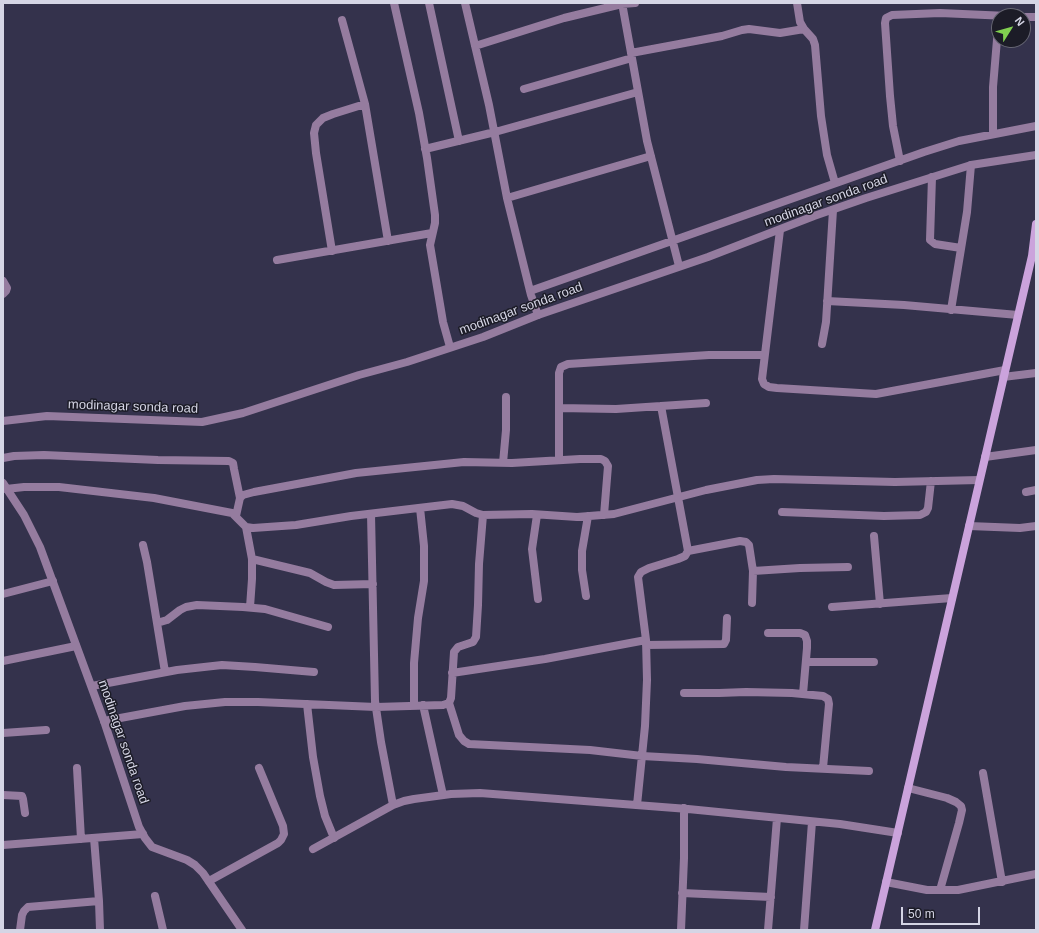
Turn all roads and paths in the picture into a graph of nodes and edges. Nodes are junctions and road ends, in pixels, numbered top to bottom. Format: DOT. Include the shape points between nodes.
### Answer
graph roads {
  1 [pos="394,3"];
  2 [pos="429,3"];
  3 [pos="465,3"];
  4 [pos="635,3"];
  5 [pos="797,3"];
  6 [pos="622,4"];
  7 [pos="991,16"];
  8 [pos="342,20"];
  9 [pos="804,29"];
  10 [pos="475,46"];
  11 [pos="996,48"];
  12 [pos="631,56"];
  13 [pos="524,89"];
  14 [pos="638,92"];
  15 [pos="365,104"];
  16 [pos="1036,126"];
  17 [pos="494,132"];
  18 [pos="993,134"];
  19 [pos="459,141"];
  20 [pos="425,149"];
  21 [pos="1036,155"];
  22 [pos="651,156"];
  23 [pos="900,161"];
  24 [pos="971,165"];
  25 [pos="932,177"];
  26 [pos="835,183"];
  27 [pos="508,198"];
  28 [pos="833,210"];
  29 [pos="1036,224"];
  30 [pos="780,230"];
  31 [pos="432,233"];
  32 [pos="388,241"];
  33 [pos="672,245"];
  34 [pos="961,248"];
  35 [pos="1034,248"];
  36 [pos="332,251"];
  37 [pos="277,260"];
  38 [pos="677,263"];
  39 [pos="3,281"];
  40 [pos="530,293"];
  41 [pos="3,294"];
  42 [pos="827,301"];
  43 [pos="950,310"];
  44 [pos="537,313"];
  45 [pos="1018,314"];
  46 [pos="448,343"];
  47 [pos="822,344"];
  48 [pos="764,355"];
  49 [pos="1036,373"];
  50 [pos="1004,374"];
  51 [pos="506,397"];
  52 [pos="706,402"];
  53 [pos="661,406"];
  54 [pos="559,408"];
  55 [pos="3,421"];
  56 [pos="1036,450"];
  57 [pos="985,457"];
  58 [pos="3,458"];
  59 [pos="559,460"];
  60 [pos="503,463"];
  61 [pos="979,480"];
  62 [pos="931,481"];
  63 [pos="5,486"];
  64 [pos="1036,490"];
  65 [pos="1026,492"];
  66 [pos="240,498"];
  67 [pos="678,498"];
  68 [pos="420,508"];
  69 [pos="782,512"];
  70 [pos="371,514"];
  71 [pos="537,514"];
  72 [pos="483,515"];
  73 [pos="604,515"];
  74 [pos="236,516"];
  75 [pos="588,516"];
  76 [pos="969,526"];
  77 [pos="1036,526"];
  78 [pos="246,527"];
  79 [pos="874,536"];
  80 [pos="143,545"];
  81 [pos="688,551"];
  82 [pos="252,558"];
  83 [pos="848,567"];
  84 [pos="753,571"];
  85 [pos="53,581"];
  86 [pos="373,584"];
  87 [pos="3,594"];
  88 [pos="586,596"];
  89 [pos="538,598"];
  90 [pos="952,598"];
  91 [pos="752,602"];
  92 [pos="880,604"];
  93 [pos="250,607"];
  94 [pos="832,607"];
  95 [pos="727,618"];
  96 [pos="157,623"];
  97 [pos="328,627"];
  98 [pos="768,633"];
  99 [pos="646,642"];
  100 [pos="76,646"];
  101 [pos="3,661"];
  102 [pos="806,662"];
  103 [pos="874,662"];
  104 [pos="165,672"];
  105 [pos="314,672"];
  106 [pos="452,673"];
  107 [pos="92,686"];
  108 [pos="684,693"];
  109 [pos="803,694"];
  110 [pos="449,703"];
  111 [pos="307,704"];
  112 [pos="376,706"];
  113 [pos="418,706"];
  114 [pos="104,721"];
  115 [pos="46,730"];
  116 [pos="3,733"];
  117 [pos="642,756"];
  118 [pos="76,768"];
  119 [pos="259,768"];
  120 [pos="823,768"];
  121 [pos="869,771"];
  122 [pos="983,773"];
  123 [pos="908,788"];
  124 [pos="3,795"];
  125 [pos="443,795"];
  126 [pos="393,805"];
  127 [pos="637,805"];
  128 [pos="684,808"];
  129 [pos="25,813"];
  130 [pos="777,818"];
  131 [pos="812,822"];
  132 [pos="898,833"];
  133 [pos="143,834"];
  134 [pos="94,838"];
  135 [pos="334,838"];
  136 [pos="82,839"];
  137 [pos="3,845"];
  138 [pos="313,849"];
  139 [pos="1036,874"];
  140 [pos="209,881"];
  141 [pos="886,882"];
  142 [pos="1002,882"];
  143 [pos="940,890"];
  144 [pos="682,893"];
  145 [pos="155,896"];
  146 [pos="771,897"];
  147 [pos="100,901"];
  148 [pos="20,930"];
  149 [pos="100,930"];
  150 [pos="163,930"];
  151 [pos="242,930"];
  152 [pos="681,930"];
  153 [pos="768,930"];
  154 [pos="804,930"];
  155 [pos="875,930"];
  1 -- 20 [label="street"];
  2 -- 19 [label="street"];
  3 -- 10 [label="street"];
  4 -- 6 [label="street"];
  5 -- 9 [label="street" via="800,22"];
  6 -- 10 [label="street" via="564,18"];
  6 -- 12 [label="street"];
  7 -- 23 [label="street" via="940,12 892,15 886,18 891,111"];
  8 -- 15 [label="street"];
  9 -- 12 [label="street" via="780,33 742,30"];
  9 -- 26 [label="street" via="815,45 821,116 827,155"];
  10 -- 17 [label="street"];
  11 -- 18 [label="street"];
  12 -- 13 [label="street"];
  12 -- 14 [label="street"];
  14 -- 17 [label="street"];
  14 -- 22 [label="street"];
  15 -- 32 [label="street"];
  15 -- 36 [label="street" via="323,118 316,125 314,133"];
  16 -- 18 [label="street"];
  17 -- 19 [label="street"];
  17 -- 27 [label="street"];
  18 -- 23 [label="street" via="959,141"];
  19 -- 20 [label="street"];
  20 -- 31 [label="street" via="435,215"];
  21 -- 24 [label="street, modinagar sonda road"];
  22 -- 27 [label="street"];
  22 -- 33 [label="street"];
  23 -- 26 [label="street"];
  24 -- 25 [label="street, modinagar sonda road"];
  24 -- 34 [label="street"];
  25 -- 28 [label="street, modinagar sonda road"];
  25 -- 34 [label="street" via="930,240 935,244"];
  26 -- 33 [label="street"];
  27 -- 40 [label="street"];
  28 -- 30 [label="street, modinagar sonda road"];
  28 -- 42 [label="street"];
  29 -- 35 [label="main road"];
  30 -- 38 [label="street, modinagar sonda road"];
  30 -- 48 [label="street"];
  31 -- 32 [label="street"];
  31 -- 46 [label="street" via="430,245"];
  32 -- 36 [label="street"];
  33 -- 38 [label="street"];
  33 -- 40 [label="street"];
  34 -- 43 [label="street"];
  35 -- 45 [label="main road"];
  36 -- 37 [label="street"];
  38 -- 44 [label="street, modinagar sonda road"];
  39 -- 41 [label="street" via="7,288"];
  40 -- 44 [label="street"];
  42 -- 43 [label="street"];
  42 -- 47 [label="street"];
  43 -- 45 [label="street"];
  44 -- 46 [label="street, modinagar sonda road" via="484,337"];
  45 -- 50 [label="main road"];
  46 -- 55 [label="street, modinagar sonda road" via="407,362 243,413 202,422 47,416"];
  48 -- 50 [label="street" via="764,384 778,388 876,394"];
  48 -- 54 [label="street" via="709,355 568,364 561,367 559,373"];
  49 -- 50 [label="street"];
  50 -- 57 [label="main road"];
  51 -- 60 [label="street"];
  52 -- 53 [label="street"];
  53 -- 54 [label="street"];
  53 -- 67 [label="street"];
  54 -- 59 [label="street"];
  56 -- 57 [label="street"];
  57 -- 61 [label="main road"];
  58 -- 66 [label="street" via="44,455 229,461 233,463"];
  59 -- 60 [label="street"];
  59 -- 73 [label="street" via="605,461 608,473"];
  60 -- 66 [label="street" via="451,463 356,473 254,492"];
  61 -- 62 [label="street"];
  61 -- 76 [label="main road"];
  62 -- 67 [label="street" via="757,480"];
  62 -- 69 [label="street" via="928,508 920,515"];
  63 -- 74 [label="street" via="59,487 154,498 225,511"];
  63 -- 85 [label="street, modinagar sonda road" via="32,531"];
  64 -- 65 [label="street"];
  66 -- 74 [label="street"];
  67 -- 73 [label="street"];
  67 -- 81 [label="street"];
  68 -- 70 [label="street"];
  68 -- 72 [label="street" via="452,504"];
  68 -- 113 [label="street" via="424,581 414,663"];
  70 -- 78 [label="street" via="296,525"];
  70 -- 86 [label="street"];
  71 -- 72 [label="street"];
  71 -- 75 [label="street"];
  71 -- 89 [label="street" via="532,550"];
  72 -- 106 [label="street" via="476,637 473,642 458,647 454,652"];
  73 -- 75 [label="street"];
  74 -- 78 [label="street"];
  75 -- 88 [label="street" via="582,551"];
  76 -- 77 [label="street"];
  76 -- 90 [label="main road"];
  78 -- 82 [label="street"];
  79 -- 92 [label="street"];
  80 -- 96 [label="street"];
  81 -- 84 [label="street" via="746,542"];
  81 -- 99 [label="street" via="678,559 648,568 638,577"];
  82 -- 86 [label="street" via="310,573 334,585"];
  82 -- 93 [label="street"];
  83 -- 84 [label="street"];
  84 -- 91 [label="street"];
  85 -- 87 [label="street"];
  85 -- 100 [label="street, modinagar sonda road"];
  86 -- 112 [label="street"];
  90 -- 92 [label="street"];
  90 -- 123 [label="main road"];
  92 -- 94 [label="street"];
  93 -- 96 [label="street" via="197,605 186,607 167,620"];
  93 -- 97 [label="street"];
  95 -- 99 [label="street" via="724,644"];
  96 -- 104 [label="street"];
  98 -- 102 [label="street" via="800,632 805,635"];
  99 -- 106 [label="street"];
  99 -- 117 [label="street" via="647,688"];
  100 -- 101 [label="street"];
  100 -- 107 [label="street, modinagar sonda road"];
  102 -- 103 [label="street"];
  102 -- 109 [label="street"];
  104 -- 105 [label="street" via="222,665"];
  104 -- 107 [label="street"];
  106 -- 110 [label="street"];
  107 -- 114 [label="street, modinagar sonda road"];
  108 -- 109 [label="street"];
  109 -- 120 [label="street" via="828,699"];
  110 -- 113 [label="street"];
  110 -- 117 [label="street" via="459,735 469,744 590,750"];
  111 -- 112 [label="street"];
  111 -- 114 [label="street" via="225,702 185,706"];
  111 -- 135 [label="street" via="320,796"];
  112 -- 113 [label="street"];
  112 -- 126 [label="street"];
  113 -- 125 [label="street"];
  114 -- 133 [label="street, modinagar sonda road"];
  115 -- 116 [label="street"];
  117 -- 120 [label="street"];
  117 -- 127 [label="street"];
  118 -- 136 [label="street"];
  119 -- 140 [label="street" via="284,834 278,843"];
  120 -- 121 [label="street"];
  122 -- 142 [label="street"];
  123 -- 132 [label="main road"];
  123 -- 143 [label="street" via="947,798 961,806 959,823"];
  124 -- 129 [label="street" via="22,796"];
  125 -- 126 [label="street"];
  125 -- 127 [label="street" via="480,793"];
  126 -- 135 [label="street"];
  127 -- 128 [label="street"];
  128 -- 130 [label="street"];
  128 -- 144 [label="street"];
  130 -- 131 [label="street"];
  130 -- 146 [label="street"];
  131 -- 132 [label="street"];
  131 -- 154 [label="street"];
  132 -- 141 [label="main road"];
  133 -- 134 [label="street"];
  133 -- 140 [label="street, modinagar sonda road" via="152,847 187,860"];
  134 -- 136 [label="street"];
  134 -- 147 [label="street"];
  135 -- 138 [label="street"];
  136 -- 137 [label="street"];
  139 -- 142 [label="street"];
  140 -- 151 [label="street, modinagar sonda road"];
  141 -- 143 [label="street"];
  141 -- 155 [label="main road"];
  142 -- 143 [label="street" via="958,890"];
  144 -- 146 [label="street"];
  144 -- 152 [label="street"];
  145 -- 150 [label="street"];
  146 -- 153 [label="street"];
  147 -- 148 [label="street" via="28,907 22,915"];
  147 -- 149 [label="street"];
}
